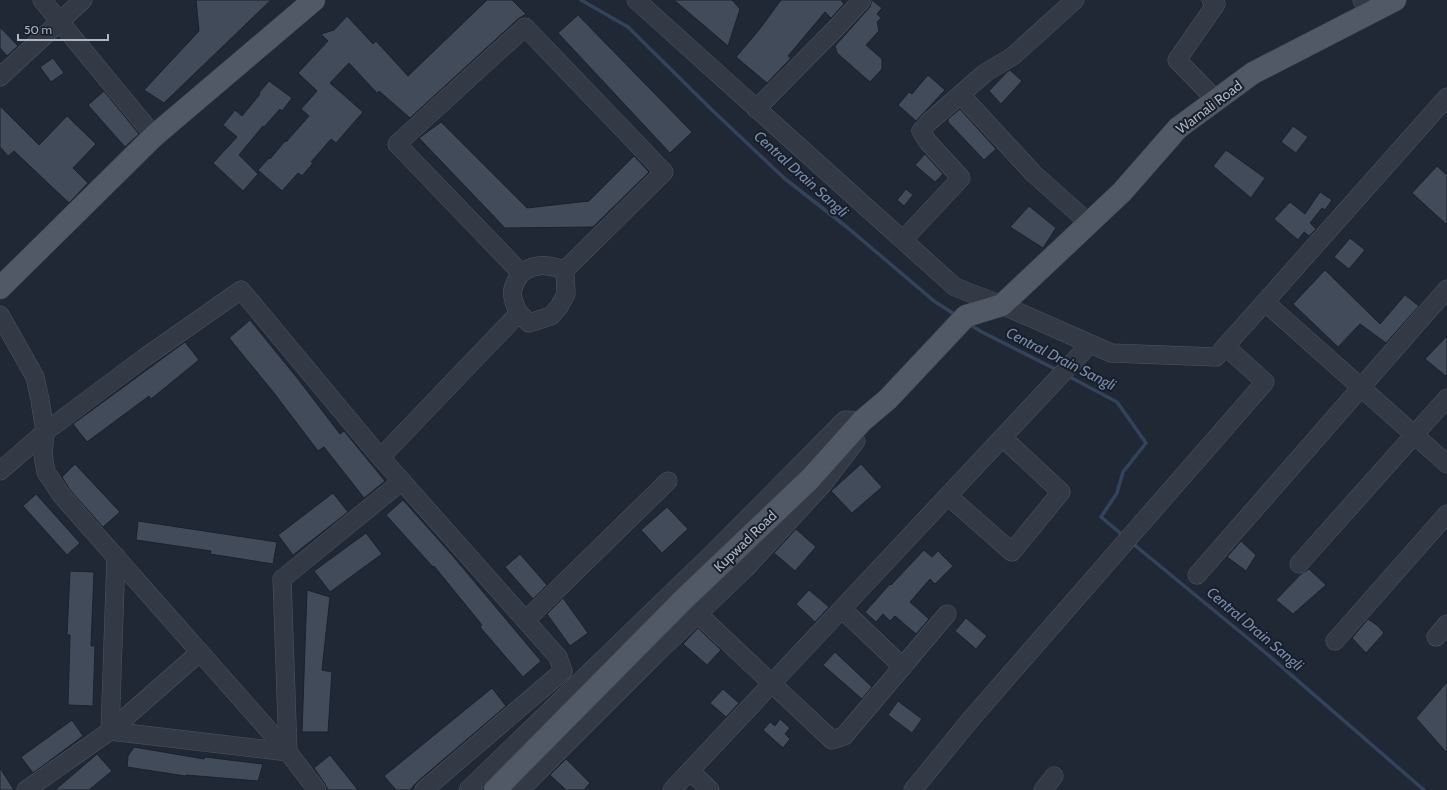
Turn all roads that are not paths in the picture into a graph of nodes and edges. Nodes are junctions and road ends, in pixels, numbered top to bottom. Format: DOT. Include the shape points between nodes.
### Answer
graph roads {
  1 [pos="42,0"];
  2 [pos="83,0"];
  3 [pos="314,0"];
  4 [pos="636,0"];
  5 [pos="862,0"];
  6 [pos="1075,0"];
  7 [pos="1395,0"];
  8 [pos="1216,1"];
  9 [pos="1366,6"];
  10 [pos="60,21"];
  11 [pos="0,77"];
  12 [pos="961,95"];
  13 [pos="1447,97"];
  14 [pos="1216,100"];
  15 [pos="756,109"];
  16 [pos="154,136"];
  17 [pos="1089,223"];
  18 [pos="903,240"];
  19 [pos="565,270"];
  20 [pos="521,273"];
  21 [pos="0,288"];
  22 [pos="1447,289"];
  23 [pos="1265,302"];
  24 [pos="1002,305"];
  25 [pos="519,313"];
  26 [pos="0,315"];
  27 [pos="1090,344"];
  28 [pos="1226,346"];
  29 [pos="1361,387"];
  30 [pos="1447,398"];
  31 [pos="888,399"];
  32 [pos="862,421"];
  33 [pos="44,432"];
  34 [pos="1414,434"];
  35 [pos="1003,438"];
  36 [pos="381,457"];
  37 [pos="1447,464"];
  38 [pos="0,471"];
  39 [pos="402,481"];
  40 [pos="668,481"];
  41 [pos="948,496"];
  42 [pos="1447,514"];
  43 [pos="116,556"];
  44 [pos="1299,564"];
  45 [pos="1197,575"];
  46 [pos="842,609"];
  47 [pos="698,614"];
  48 [pos="947,614"];
  49 [pos="526,620"];
  50 [pos="1334,641"];
  51 [pos="200,652"];
  52 [pos="903,667"];
  53 [pos="563,671"];
  54 [pos="581,682"];
  55 [pos="772,683"];
  56 [pos="110,731"];
  57 [pos="478,744"];
  58 [pos="288,752"];
  59 [pos="496,762"];
  60 [pos="690,771"];
  61 [pos="26,790"];
  62 [pos="317,790"];
  63 [pos="424,790"];
  64 [pos="468,790"];
  65 [pos="496,790"];
  66 [pos="516,790"];
  67 [pos="520,790"];
  68 [pos="672,790"];
  69 [pos="710,790"];
  70 [pos="913,790"];
  1 -- 10 [label="street"];
  2 -- 10 [label="street"];
  3 -- 16 [label="main road"];
  4 -- 15 [label="street"];
  5 -- 15 [label="street"];
  6 -- 12 [label="street" via="1013,56 985,74"];
  7 -- 9 [label="main road, Warnali Road"];
  8 -- 14 [label="street" via="1177,60"];
  9 -- 14 [label="main road, Warnali Road" via="1253,73"];
  10 -- 11 [label="street"];
  10 -- 16 [label="street"];
  12 -- 17 [label="street" via="1034,174"];
  12 -- 18 [label="street" via="921,131 961,178"];
  13 -- 23 [label="street"];
  14 -- 17 [label="main road, Warnali Road" via="1178,128 1122,192"];
  15 -- 18 [label="street"];
  16 -- 21 [label="main road"];
  17 -- 24 [label="main road, Warnali Road"];
  18 -- 24 [label="street" via="955,287"];
  19 -- 20 [label="street" via="545,264 530,267"];
  19 -- 20 [label="street" via="664,172 525,27 397,144"];
  19 -- 25 [label="street" via="566,294 550,316 529,323"];
  20 -- 25 [label="street" via="513,285 513,302"];
  22 -- 29 [label="street"];
  23 -- 28 [label="street"];
  23 -- 29 [label="street"];
  24 -- 27 [label="street"];
  24 -- 31 [label="main road, Kupwad Road" via="966,316"];
  25 -- 36 [label="street"];
  26 -- 33 [label="street" via="35,377"];
  27 -- 28 [label="street" via="1111,353 1216,357"];
  27 -- 35 [label="street"];
  28 -- 70 [label="street" via="1264,382 971,719"];
  29 -- 34 [label="street"];
  29 -- 45 [label="street"];
  30 -- 34 [label="street"];
  31 -- 32 [label="main road, Kupwad Road"];
  31 -- 47 [label="street" via="823,484 745,569"];
  32 -- 54 [label="street" via="845,420"];
  32 -- 65 [label="main road, Kupwad Road, bridge" via="810,479 684,599"];
  33 -- 36 [label="street" via="241,290"];
  33 -- 38 [label="street"];
  33 -- 43 [label="street" via="43,455 46,472 62,496"];
  34 -- 37 [label="street"];
  34 -- 44 [label="street"];
  35 -- 41 [label="street"];
  35 -- 41 [label="street" via="1061,492 1012,552"];
  36 -- 39 [label="street"];
  39 -- 49 [label="street"];
  39 -- 58 [label="street" via="282,579"];
  40 -- 49 [label="street"];
  41 -- 46 [label="street"];
  42 -- 50 [label="street"];
  43 -- 51 [label="street"];
  43 -- 56 [label="street"];
  46 -- 52 [label="street"];
  46 -- 55 [label="street"];
  47 -- 55 [label="street"];
  47 -- 67 [label="street"];
  48 -- 52 [label="street"];
  49 -- 53 [label="street" via="558,657"];
  51 -- 56 [label="street"];
  51 -- 58 [label="street"];
  52 -- 55 [label="street" via="844,736 832,740"];
  53 -- 54 [label="street"];
  53 -- 57 [label="street"];
  54 -- 59 [label="street"];
  55 -- 60 [label="street"];
  56 -- 58 [label="street"];
  56 -- 61 [label="street"];
  57 -- 59 [label="street"];
  57 -- 63 [label="street"];
  58 -- 62 [label="street"];
  59 -- 64 [label="street"];
  59 -- 66 [label="street"];
  60 -- 68 [label="street"];
  60 -- 69 [label="street"];
}
